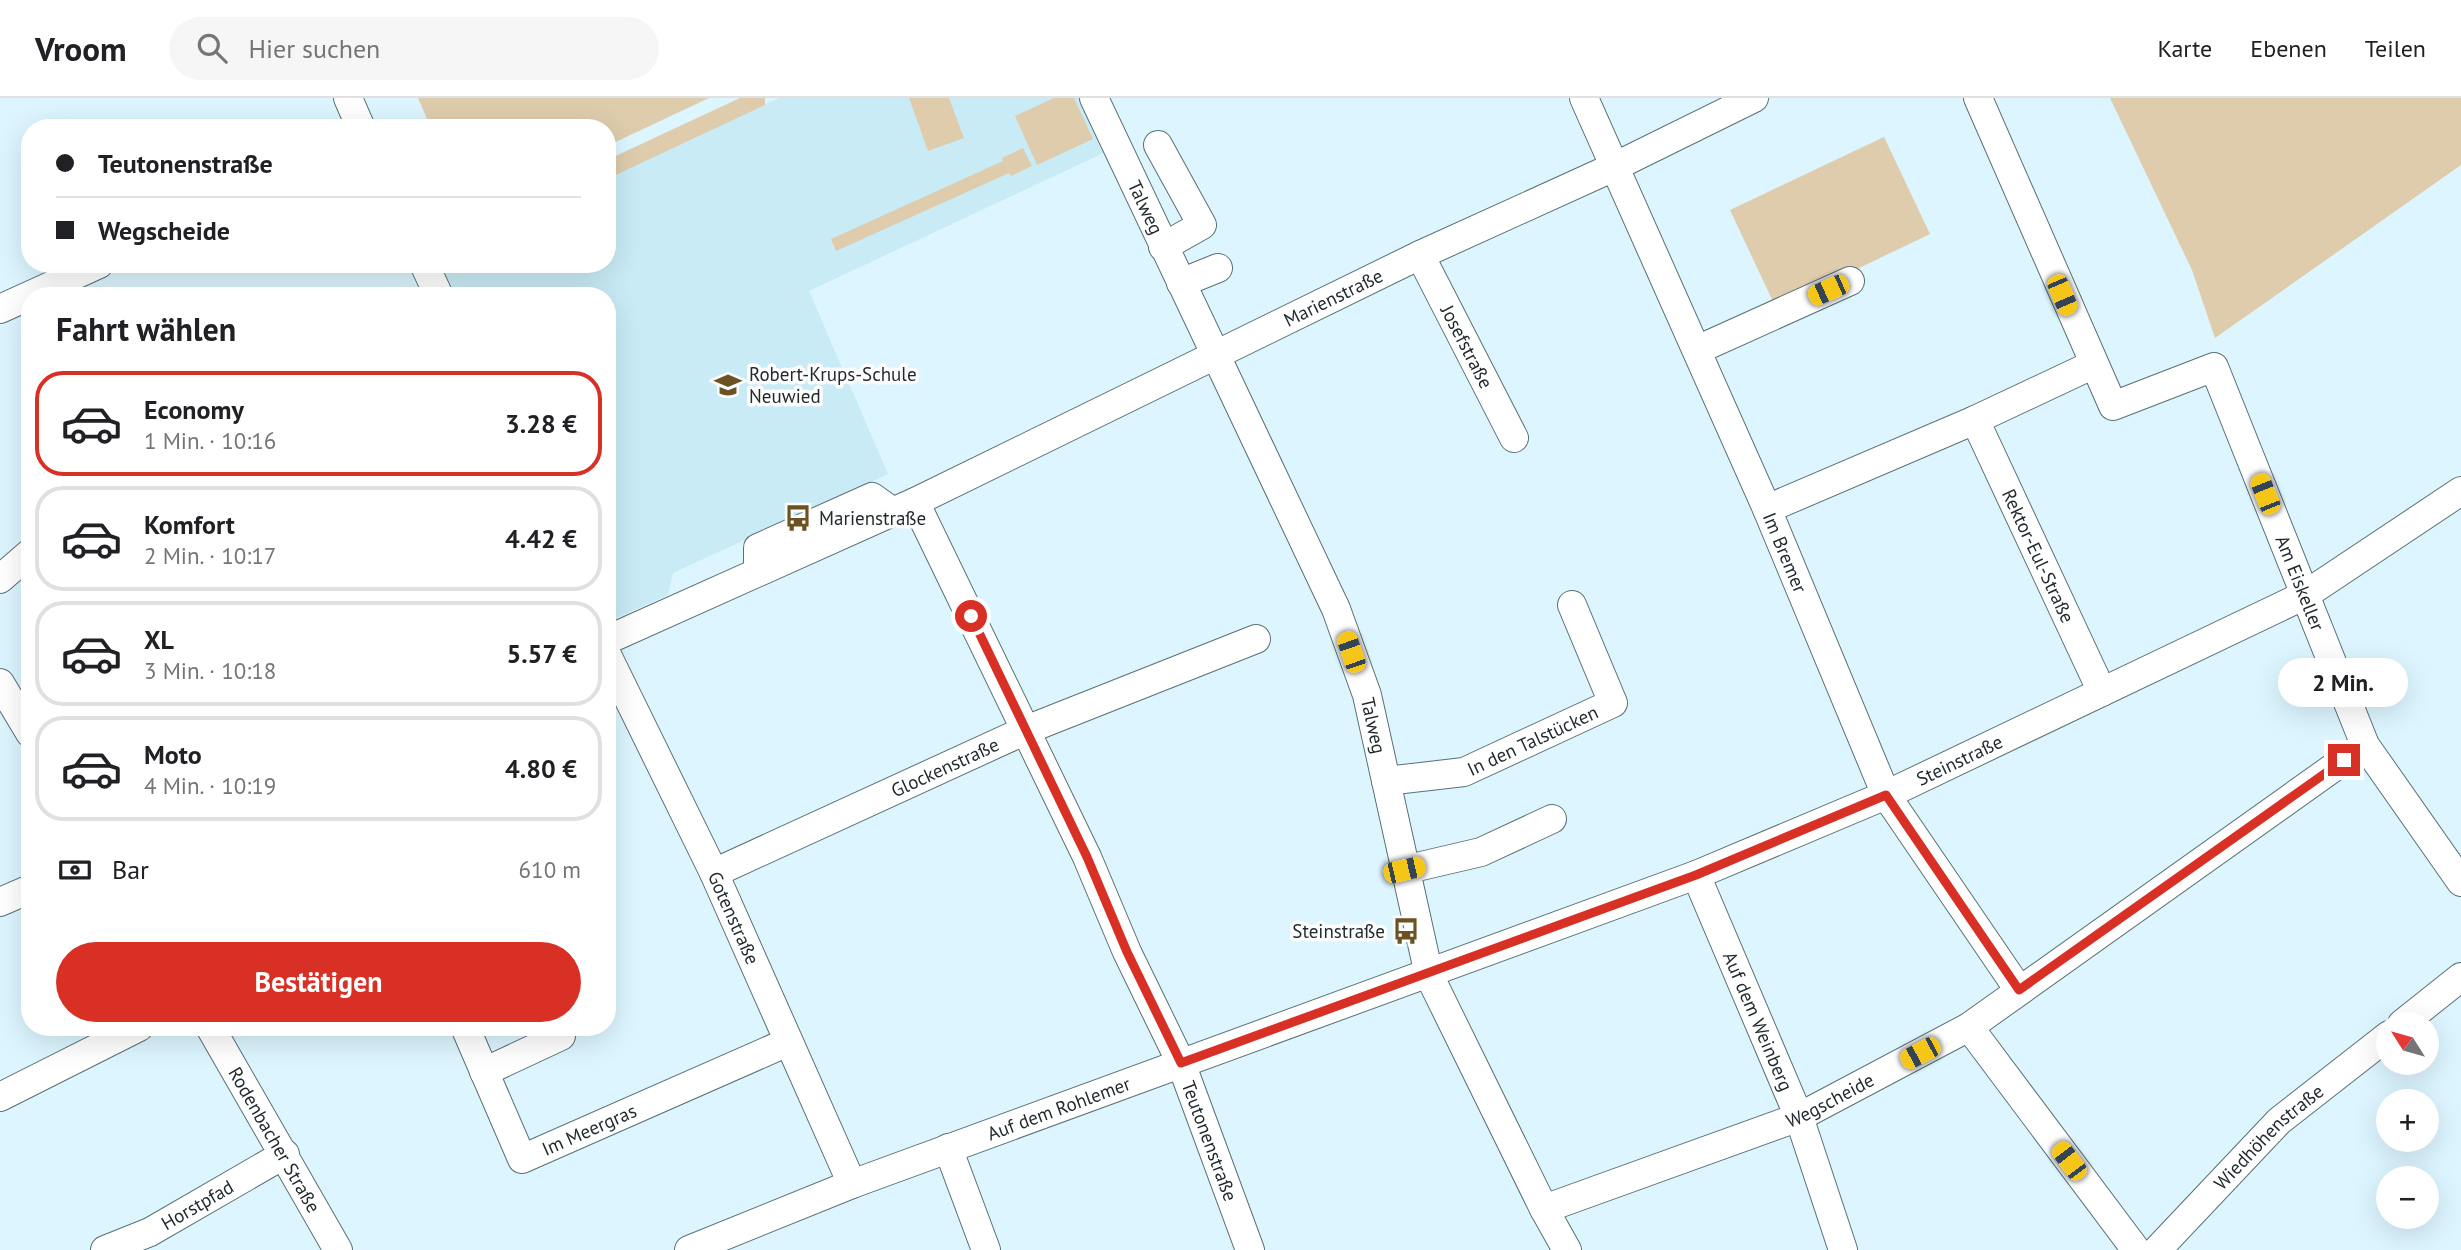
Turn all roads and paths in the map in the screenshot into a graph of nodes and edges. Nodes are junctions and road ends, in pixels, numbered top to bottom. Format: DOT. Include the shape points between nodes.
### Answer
graph roads {
  1 [pos="348,98"];
  2 [pos="1094,98"];
  3 [pos="1584,98"];
  4 [pos="1754,98"];
  5 [pos="1978,98"];
  6 [pos="357,119"];
  7 [pos="1158,145"];
  8 [pos="1616,166"];
  9 [pos="1163,247"];
  10 [pos="1420,255"];
  11 [pos="1218,268"];
  12 [pos="79,273"];
  13 [pos="1850,281"];
  14 [pos="1181,283"];
  15 [pos="48,287"];
  16 [pos="21,299"];
  17 [pos="0,309"];
  18 [pos="1697,350"];
  19 [pos="1214,355"];
  20 [pos="2092,365"];
  21 [pos="1975,420"];
  22 [pos="1514,438"];
  23 [pos="2461,491"];
  24 [pos="904,507"];
  25 [pos="1767,509"];
  26 [pos="21,561"];
  27 [pos="0,579"];
  28 [pos="2305,595"];
  29 [pos="1572,605"];
  30 [pos="616,636"];
  31 [pos="1256,639"];
  32 [pos="616,673"];
  33 [pos="0,683"];
  34 [pos="2102,692"];
  35 [pos="21,718"];
  36 [pos="1026,730"];
  37 [pos="2365,745"];
  38 [pos="1386,781"];
  39 [pos="1886,795"];
  40 [pos="1552,819"];
  41 [pos="1404,870"];
  42 [pos="714,873"];
  43 [pos="1696,875"];
  44 [pos="2461,882"];
  45 [pos="21,893"];
  46 [pos="0,902"];
  47 [pos="1429,975"];
  48 [pos="2461,977"];
  49 [pos="2019,990"];
  50 [pos="2417,1012"];
  51 [pos="1969,1027"];
  52 [pos="121,1036"];
  53 [pos="215,1036"];
  54 [pos="469,1036"];
  55 [pos="561,1036"];
  56 [pos="788,1041"];
  57 [pos="2376,1044"];
  58 [pos="1181,1063"];
  59 [pos="484,1072"];
  60 [pos="0,1097"];
  61 [pos="1799,1117"];
  62 [pos="948,1148"];
  63 [pos="285,1154"];
  64 [pos="852,1184"];
  65 [pos="1544,1209"];
  66 [pos="153,1241"];
  67 [pos="105,1250"];
  68 [pos="338,1250"];
  69 [pos="689,1250"];
  70 [pos="986,1250"];
  71 [pos="1250,1250"];
  72 [pos="1567,1250"];
  73 [pos="1843,1250"];
  74 [pos="2136,1250"];
  75 [pos="2157,1250"];
  1 -- 6 [label="street"];
  2 -- 9 [label="street, Talweg"];
  3 -- 8 [label="street, Im Bremer"];
  4 -- 8 [label="street, Marienstraße"];
  5 -- 20 [label="street, Am Eiskeller"];
  7 -- 9 [label="street" via="1202,225"];
  8 -- 10 [label="street, Marienstraße"];
  8 -- 18 [label="street, Im Bremer"];
  9 -- 14 [label="street, Talweg"];
  10 -- 19 [label="street, Marienstraße"];
  10 -- 22 [label="street, Josefstraße"];
  11 -- 14 [label="street"];
  12 -- 15 [label="street"];
  13 -- 18 [label="street"];
  14 -- 19 [label="street, Talweg"];
  16 -- 17 [label="street"];
  18 -- 25 [label="street, Im Bremer"];
  19 -- 24 [label="street, Marienstraße"];
  19 -- 38 [label="street, Talweg" via="1336,608 1367,695"];
  20 -- 21 [label="street"];
  20 -- 28 [label="street, Am Eiskeller" via="2113,406 2214,367"];
  21 -- 25 [label="street"];
  21 -- 34 [label="street, Rektor-Eul-Straße"];
  23 -- 28 [label="street, Steinstraße"];
  24 -- 30 [label="street, Marienstraße"];
  24 -- 36 [label="street, Teutonenstraße"];
  25 -- 39 [label="street, Im Bremer"];
  26 -- 27 [label="street"];
  28 -- 34 [label="street, Steinstraße"];
  28 -- 37 [label="street, Am Eiskeller"];
  29 -- 38 [label="street, In den Talstücken" via="1613,703 1464,772"];
  31 -- 36 [label="street, Glockenstraße"];
  32 -- 42 [label="street, Gotenstraße"];
  33 -- 35 [label="street"];
  34 -- 39 [label="street, Steinstraße"];
  36 -- 42 [label="street, Glockenstraße"];
  36 -- 58 [label="street, Teutonenstraße"];
  37 -- 44 [label="street, Am Eiskeller"];
  37 -- 49 [label="street, Wegscheide"];
  38 -- 41 [label="street, Talweg"];
  39 -- 43 [label="street, Steinstraße"];
  39 -- 49 [label="street, Im Bremer"];
  40 -- 41 [label="street" via="1481,852"];
  41 -- 47 [label="street, Talweg"];
  42 -- 56 [label="street, Gotenstraße"];
  43 -- 47 [label="street, Steinstraße"];
  43 -- 61 [label="street, Auf dem Weinberg"];
  45 -- 46 [label="street"];
  47 -- 58 [label="street, Auf dem Rohlemer"];
  47 -- 65 [label="street, Talweg"];
  48 -- 50 [label="street"];
  49 -- 51 [label="street, Wegscheide"];
  51 -- 61 [label="street, Wegscheide"];
  51 -- 74 [label="street"];
  52 -- 60 [label="street"];
  53 -- 63 [label="street, Rodenbacher Straße"];
  54 -- 59 [label="street, Im Meergras"];
  55 -- 59 [label="street"];
  56 -- 59 [label="street, Im Meergras" via="522,1159"];
  56 -- 64 [label="street, Gotenstraße"];
  57 -- 75 [label="street, Wiedhöhenstraße" via="2279,1121"];
  58 -- 62 [label="street, Auf dem Rohlemer"];
  58 -- 71 [label="street, Teutonenstraße"];
  61 -- 65 [label="street, Wegscheide"];
  61 -- 73 [label="street, Auf dem Weinberg"];
  62 -- 64 [label="street, Auf dem Rohlemer"];
  62 -- 70 [label="street"];
  63 -- 66 [label="street, Horstpfad"];
  63 -- 68 [label="street, Rodenbacher Straße"];
  64 -- 69 [label="street, Auf dem Rohlemer"];
  65 -- 72 [label="street, Talweg"];
  66 -- 67 [label="street, Horstpfad"];
}
